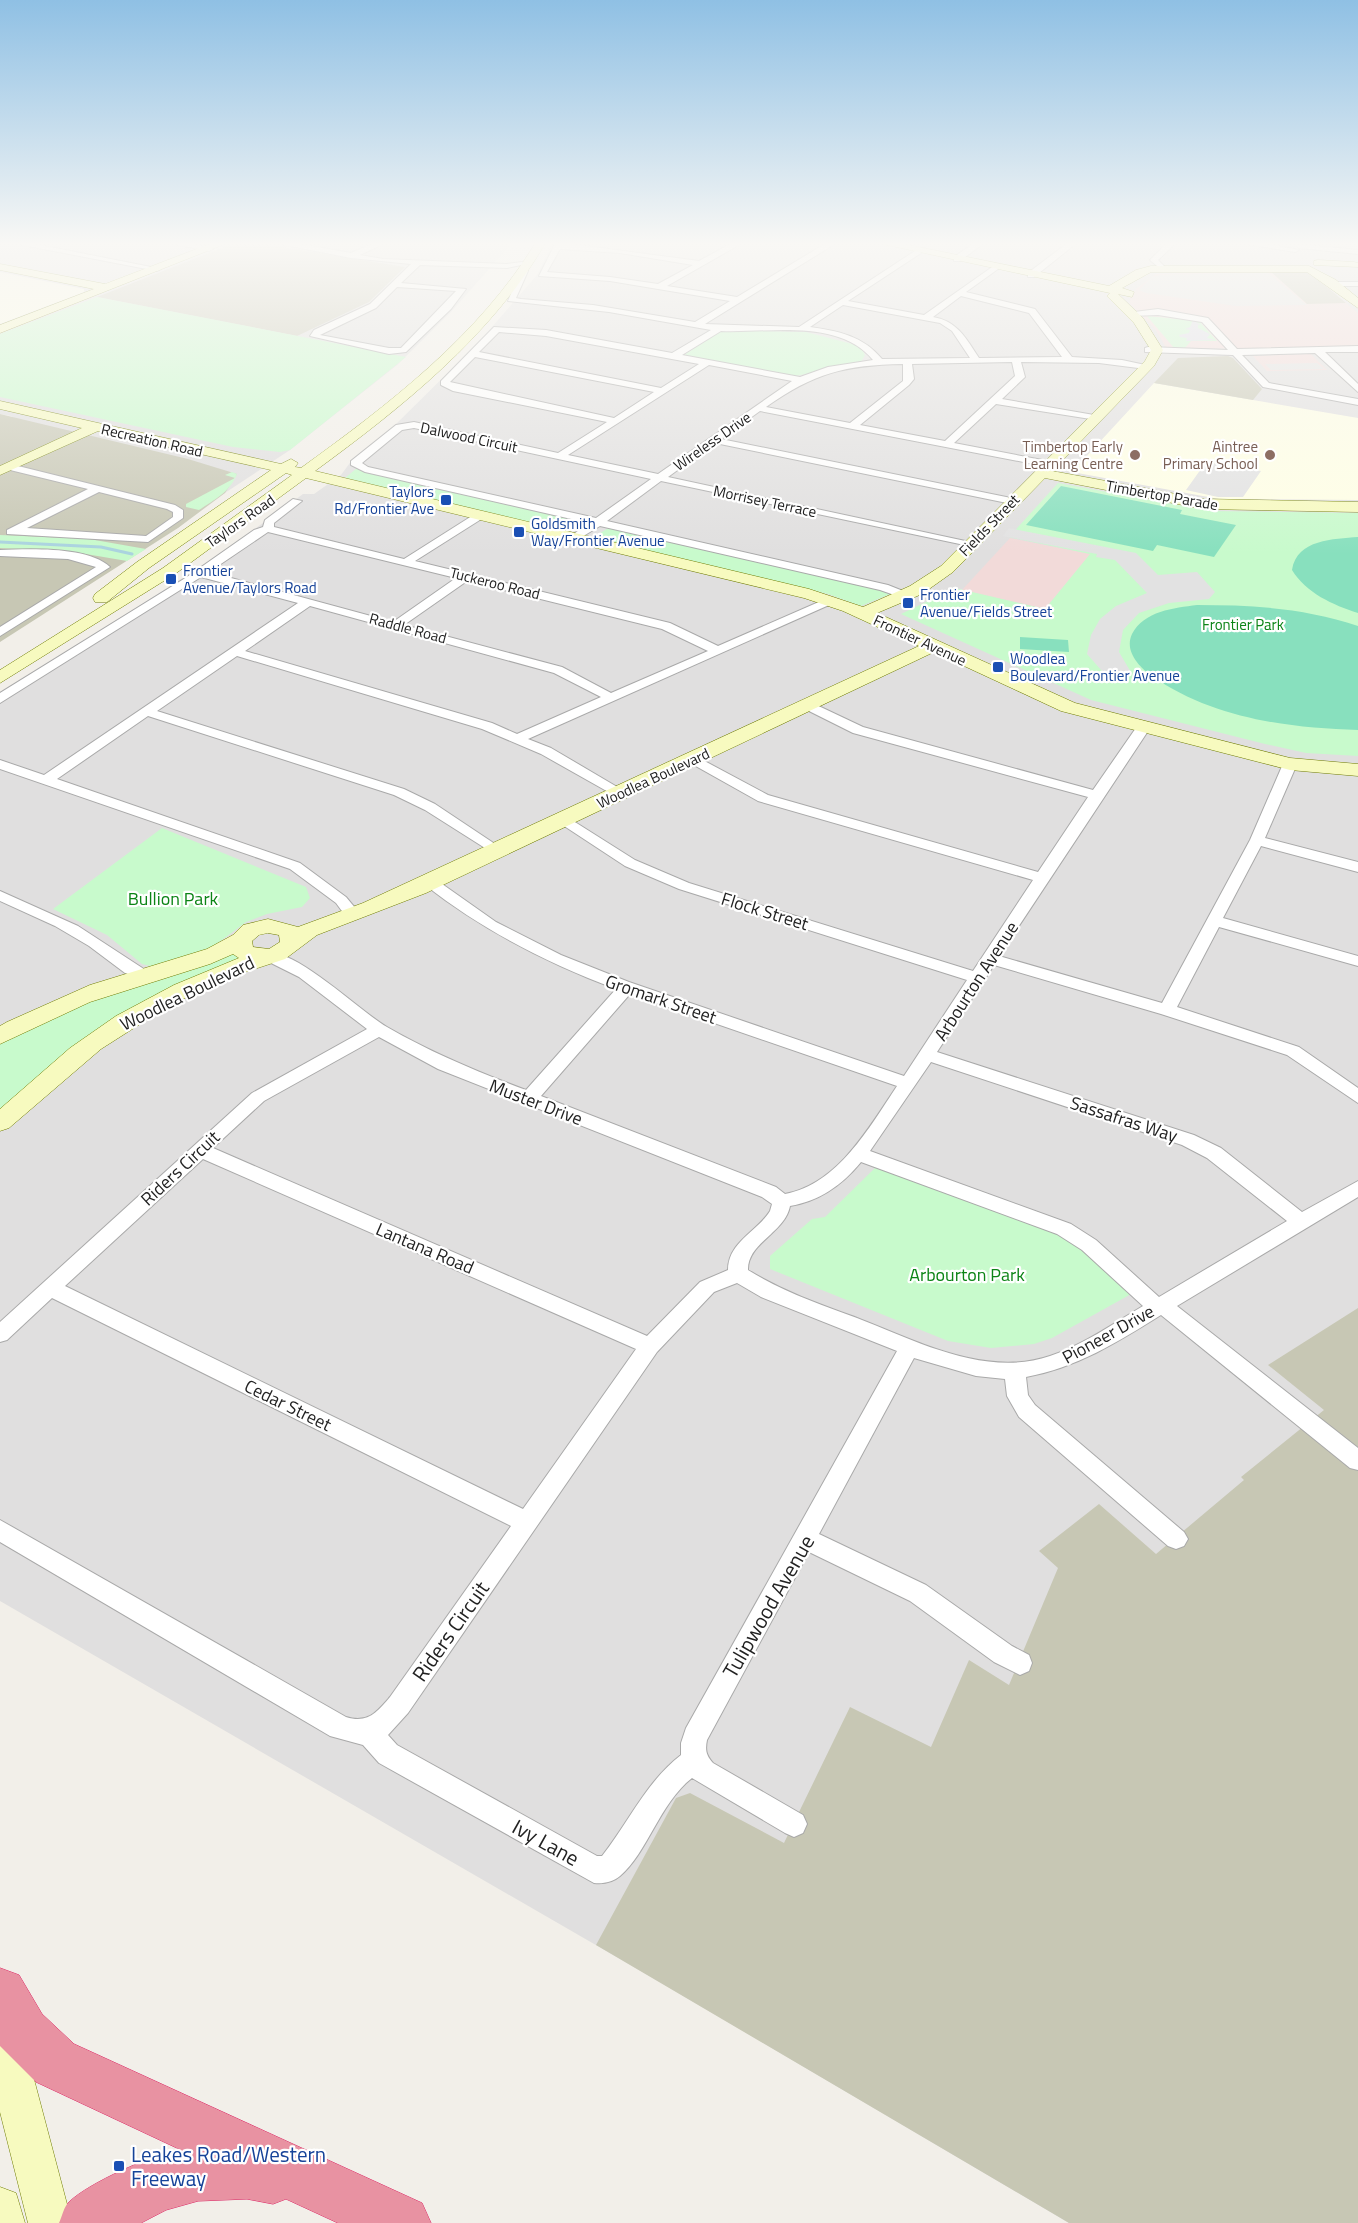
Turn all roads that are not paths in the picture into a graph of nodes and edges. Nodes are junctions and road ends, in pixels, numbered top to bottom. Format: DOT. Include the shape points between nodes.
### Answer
graph roads {
  1 [pos="363,346"];
  2 [pos="407,346"];
  3 [pos="458,346"];
  4 [pos="481,346"];
  5 [pos="617,346"];
  6 [pos="690,346"];
  7 [pos="868,346"];
  8 [pos="967,346"];
  9 [pos="1059,346"];
  10 [pos="1150,346"];
  11 [pos="1230,346"];
  12 [pos="1152,350"];
  13 [pos="1317,350"];
  14 [pos="1358,350"];
  15 [pos="1236,352"];
  16 [pos="473,354"];
  17 [pos="674,356"];
  18 [pos="1068,358"];
  19 [pos="1016,359"];
  20 [pos="976,360"];
  21 [pos="708,362"];
  22 [pos="907,362"];
  23 [pos="880,363"];
  24 [pos="1143,366"];
  25 [pos="799,379"];
  26 [pos="1358,389"];
  27 [pos="663,391"];
  28 [pos="382,396"];
  29 [pos="997,401"];
  30 [pos="1358,402"];
  31 [pos="0,405"];
  32 [pos="758,408"];
  33 [pos="1094,418"];
  34 [pos="616,421"];
  35 [pos="852,426"];
  36 [pos="95,427"];
  37 [pos="713,440"];
  38 [pos="947,444"];
  39 [pos="307,451"];
  40 [pos="332,454"];
  41 [pos="560,456"];
  42 [pos="5,469"];
  43 [pos="1045,469"];
  44 [pos="281,470"];
  45 [pos="304,475"];
  46 [pos="660,478"];
  47 [pos="343,482"];
  48 [pos="97,489"];
  49 [pos="281,492"];
  50 [pos="375,498"];
  51 [pos="297,501"];
  52 [pos="1012,501"];
  53 [pos="1358,507"];
  54 [pos="478,516"];
  55 [pos="599,521"];
  56 [pos="268,529"];
  57 [pos="575,538"];
  58 [pos="970,545"];
  59 [pos="0,553"];
  60 [pos="406,562"];
  61 [pos="200,573"];
  62 [pos="467,576"];
  63 [pos="904,595"];
  64 [pos="832,600"];
  65 [pos="308,602"];
  66 [pos="864,614"];
  67 [pos="396,625"];
  68 [pos="0,632"];
  69 [pos="933,646"];
  70 [pos="718,651"];
  71 [pos="236,652"];
  72 [pos="3,676"];
  73 [pos="610,697"];
  74 [pos="0,699"];
  75 [pos="808,705"];
  76 [pos="148,712"];
  77 [pos="1143,728"];
  78 [pos="518,738"];
  79 [pos="692,760"];
  80 [pos="0,764"];
  81 [pos="1290,764"];
  82 [pos="1358,770"];
  83 [pos="46,780"];
  84 [pos="619,794"];
  85 [pos="1096,795"];
  86 [pos="562,820"];
  87 [pos="1257,840"];
  88 [pos="496,851"];
  89 [pos="1358,867"];
  90 [pos="1043,878"];
  91 [pos="430,882"];
  92 [pos="0,896"];
  93 [pos="358,912"];
  94 [pos="1216,921"];
  95 [pos="268,926"];
  96 [pos="241,940"];
  97 [pos="291,943"];
  98 [pos="266,956"];
  99 [pos="992,959"];
  100 [pos="1358,961"];
  101 [pos="305,973"];
  102 [pos="130,975"];
  103 [pos="978,978"];
  104 [pos="626,989"];
  105 [pos="1167,1010"];
  106 [pos="379,1030"];
  107 [pos="0,1036"];
  108 [pos="928,1055"];
  109 [pos="908,1084"];
  110 [pos="1358,1097"];
  111 [pos="528,1099"];
  112 [pos="0,1122"];
  113 [pos="200,1150"];
  114 [pos="858,1154"];
  115 [pos="1358,1188"];
  116 [pos="782,1202"];
  117 [pos="1300,1221"];
  118 [pos="738,1274"];
  119 [pos="50,1288"];
  120 [pos="1160,1306"];
  121 [pos="0,1334"];
  122 [pos="650,1346"];
  123 [pos="909,1348"];
  124 [pos="1014,1371"];
  125 [pos="1358,1461"];
  126 [pos="526,1522"];
  127 [pos="0,1530"];
  128 [pos="806,1539"];
  129 [pos="1176,1539"];
  130 [pos="1020,1663"];
  131 [pos="369,1733"];
  132 [pos="694,1761"];
  133 [pos="794,1824"];
  134 [pos="0,1994"];
  135 [pos="0,2030"];
  136 [pos="339,2194"];
  137 [pos="0,2209"];
  138 [pos="3,2223"];
  139 [pos="50,2223"];
  140 [pos="88,2223"];
  141 [pos="402,2223"];
  1 -- 2 [label="street" via="390,351"];
  3 -- 28 [label="street, Taylors Road"];
  3 -- 40 [label="street, Taylors Road" via="412,390"];
  4 -- 16 [label="street"];
  5 -- 17 [label="street"];
  6 -- 17 [label="street"];
  7 -- 23 [label="street"];
  8 -- 20 [label="street"];
  9 -- 18 [label="street"];
  10 -- 12 [label="street"];
  11 -- 15 [label="street"];
  12 -- 15 [label="street"];
  12 -- 24 [label="street, Fields Street"];
  13 -- 14 [label="street"];
  13 -- 15 [label="street"];
  13 -- 26 [label="street"];
  15 -- 30 [label="street" via="1266,385"];
  16 -- 27 [label="street"];
  16 -- 34 [label="street" via="444,383"];
  17 -- 21 [label="street"];
  18 -- 19 [label="street, Wireless Drive"];
  18 -- 24 [label="street, Wireless Drive"];
  19 -- 20 [label="street, Wireless Drive"];
  19 -- 29 [label="street" via="1020,377"];
  20 -- 22 [label="street, Wireless Drive"];
  21 -- 25 [label="street"];
  21 -- 27 [label="street"];
  22 -- 23 [label="street, Wireless Drive"];
  22 -- 35 [label="street" via="906,383"];
  23 -- 25 [label="street, Wireless Drive"];
  24 -- 33 [label="street, Fields Street"];
  25 -- 32 [label="street, Wireless Drive"];
  27 -- 34 [label="street"];
  29 -- 33 [label="street"];
  29 -- 38 [label="street"];
  31 -- 36 [label="street, Recreation Road"];
  32 -- 35 [label="street"];
  32 -- 37 [label="street, Wireless Drive"];
  33 -- 43 [label="street, Fields Street"];
  34 -- 41 [label="street"];
  35 -- 38 [label="street"];
  36 -- 42 [label="street"];
  36 -- 44 [label="street, Recreation Road"];
  37 -- 46 [label="street, Wireless Drive"];
  37 -- 52 [label="street"];
  38 -- 43 [label="street"];
  39 -- 44 [label="street, Taylors Road"];
  40 -- 45 [label="street, Taylors Road"];
  40 -- 47 [label="street" via="339,460 335,476"];
  41 -- 46 [label="street, Morrisey Terrace"];
  41 -- 55 [label="street, Dalwood Circuit" via="409,425 399,427 355,463 365,469"];
  42 -- 48 [label="street"];
  43 -- 52 [label="street, Fields Street"];
  43 -- 53 [label="street, Timbertop Parade" via="1203,504"];
  44 -- 45 [label="street, Recreation Road"];
  44 -- 72 [label="street, Taylors Road" via="143,565"];
  45 -- 47 [label="street, Frontier Avenue"];
  45 -- 49 [label="street, Taylors Road"];
  45 -- 50 [label="street, Frontier Avenue" via="312,483"];
  46 -- 55 [label="street, Wireless Drive"];
  46 -- 58 [label="street, Morrisey Terrace"];
  47 -- 54 [label="street, Frontier Avenue"];
  48 -- 48 [label="street" via="171,507 178,510 178,518 148,539 11,532"];
  49 -- 50 [label="street" via="326,491"];
  49 -- 72 [label="street, Taylors Road" via="169,571"];
  50 -- 54 [label="street, Frontier Avenue"];
  51 -- 56 [label="street" via="269,522"];
  52 -- 58 [label="street, Fields Street"];
  54 -- 57 [label="street, Frontier Avenue"];
  54 -- 60 [label="street"];
  55 -- 57 [label="street, Wireless Drive"];
  55 -- 63 [label="street" via="884,587"];
  56 -- 60 [label="street, Tuckeroo Road"];
  56 -- 61 [label="street"];
  57 -- 64 [label="street, Frontier Avenue"];
  58 -- 63 [label="street, Fields Street" via="930,583"];
  59 -- 68 [label="street" via="94,560 104,567"];
  60 -- 62 [label="street, Tuckeroo Road"];
  61 -- 65 [label="street, Raddle Road"];
  61 -- 74 [label="street"];
  62 -- 67 [label="street"];
  62 -- 70 [label="street, Tuckeroo Road" via="666,627"];
  63 -- 66 [label="street, Fields Street"];
  64 -- 66 [label="street, Frontier Avenue"];
  64 -- 70 [label="street"];
  65 -- 67 [label="street, Raddle Road"];
  65 -- 71 [label="street"];
  66 -- 69 [label="street, Frontier Avenue"];
  67 -- 73 [label="street, Raddle Road" via="558,670"];
  69 -- 75 [label="street, Woodlea Boulevard"];
  69 -- 77 [label="street, Frontier Avenue" via="1068,707"];
  70 -- 73 [label="street"];
  71 -- 76 [label="street"];
  71 -- 78 [label="street" via="463,717"];
  73 -- 78 [label="street"];
  75 -- 79 [label="street, Woodlea Boulevard"];
  75 -- 85 [label="street" via="858,730"];
  76 -- 83 [label="street"];
  76 -- 88 [label="street" via="399,792 430,807"];
  77 -- 81 [label="street, Frontier Avenue"];
  77 -- 85 [label="street, Arbourton Avenue"];
  78 -- 84 [label="street"];
  79 -- 84 [label="street, Woodlea Boulevard"];
  79 -- 90 [label="street" via="763,798"];
  80 -- 83 [label="street"];
  81 -- 82 [label="street, Frontier Avenue"];
  81 -- 87 [label="street"];
  83 -- 93 [label="street" via="295,866"];
  84 -- 86 [label="street, Woodlea Boulevard"];
  85 -- 90 [label="street, Arbourton Avenue"];
  86 -- 88 [label="street, Woodlea Boulevard"];
  86 -- 103 [label="street, Flock Street" via="630,863 684,886"];
  87 -- 89 [label="street"];
  87 -- 94 [label="street"];
  88 -- 91 [label="street, Woodlea Boulevard"];
  90 -- 99 [label="street, Arbourton Avenue"];
  91 -- 93 [label="street, Woodlea Boulevard"];
  91 -- 104 [label="street, Gromark Street" via="496,930 541,954"];
  92 -- 102 [label="street" via="48,915 96,943"];
  93 -- 95 [label="street, Woodlea Boulevard"];
  93 -- 97 [label="street, Woodlea Boulevard" via="309,930"];
  94 -- 100 [label="street"];
  94 -- 105 [label="street"];
  95 -- 96 [label="street, Woodlea Boulevard" via="251,930"];
  95 -- 97 [label="street" via="289,931"];
  96 -- 98 [label="street" via="242,950"];
  96 -- 102 [label="street, Woodlea Boulevard" via="209,958"];
  97 -- 98 [label="street, Woodlea Boulevard"];
  97 -- 101 [label="street, Muster Drive"];
  98 -- 101 [label="street, Muster Drive"];
  98 -- 112 [label="street, Woodlea Boulevard" via="238,965 143,1010 105,1034"];
  99 -- 103 [label="street, Arbourton Avenue"];
  99 -- 105 [label="street"];
  101 -- 106 [label="street, Muster Drive"];
  102 -- 107 [label="street, Woodlea Boulevard"];
  103 -- 108 [label="street, Arbourton Avenue"];
  104 -- 109 [label="street, Gromark Street"];
  104 -- 111 [label="street"];
  105 -- 110 [label="street" via="1293,1051"];
  106 -- 111 [label="street, Muster Drive" via="444,1065"];
  106 -- 113 [label="street, Riders Circuit" via="258,1097"];
  108 -- 109 [label="street, Arbourton Avenue"];
  108 -- 117 [label="street, Sassafras Way" via="1188,1140 1214,1153"];
  109 -- 114 [label="street, Arbourton Avenue"];
  111 -- 116 [label="street, Muster Drive" via="769,1192"];
  113 -- 119 [label="street, Riders Circuit"];
  113 -- 122 [label="street, Lantana Road"];
  114 -- 116 [label="street, Arbourton Avenue" via="817,1192"];
  114 -- 120 [label="street" via="1064,1229 1089,1245"];
  115 -- 117 [label="street, Pioneer Drive"];
  116 -- 118 [label="street" via="774,1221 739,1257"];
  117 -- 120 [label="street, Pioneer Drive"];
  118 -- 122 [label="street, Riders Circuit" via="707,1287"];
  118 -- 123 [label="street, Pioneer Drive" via="768,1292"];
  119 -- 121 [label="street, Riders Circuit"];
  119 -- 126 [label="street, Cedar Street"];
  120 -- 124 [label="street, Pioneer Drive" via="1070,1357"];
  120 -- 125 [label="street"];
  122 -- 126 [label="street, Riders Circuit"];
  123 -- 124 [label="street, Pioneer Drive" via="976,1368"];
  123 -- 128 [label="street, Tulipwood Avenue"];
  124 -- 129 [label="street" via="1018,1396 1027,1410"];
  126 -- 131 [label="street, Riders Circuit" via="399,1704"];
  127 -- 131 [label="street" via="339,1727"];
  128 -- 130 [label="street" via="918,1593"];
  128 -- 132 [label="street, Tulipwood Avenue" via="701,1724 692,1748"];
  131 -- 132 [label="street, Ivy Lane" via="388,1754 594,1869 604,1870 611,1866 661,1789"];
  132 -- 133 [label="street" via="714,1780"];
  134 -- 136 [label="highway" via="24,2034 55,2063"];
  135 -- 139 [label="street"];
  136 -- 140 [label="highway" via="270,2175 228,2170 196,2172 161,2181"];
  136 -- 141 [label="highway"];
  137 -- 138 [label="street"];
}
